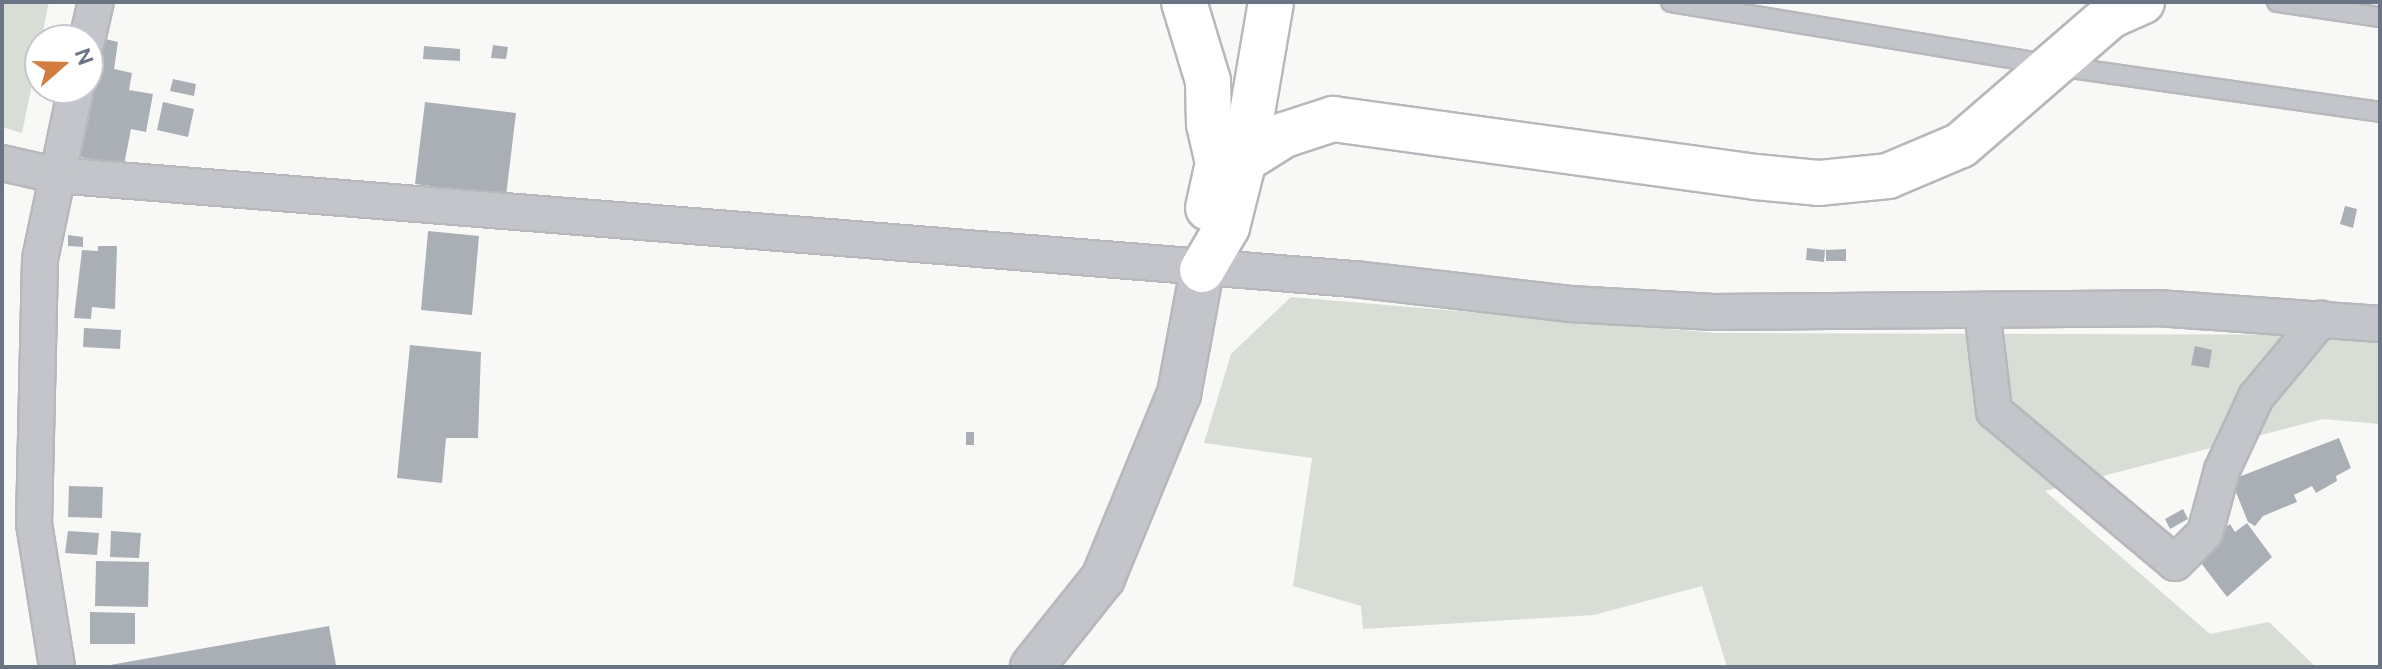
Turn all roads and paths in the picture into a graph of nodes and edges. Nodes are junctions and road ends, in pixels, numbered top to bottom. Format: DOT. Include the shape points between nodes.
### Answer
graph roads {
  1 [pos="96,2"];
  2 [pos="1184,2"];
  3 [pos="1245,2"];
  4 [pos="1271,2"];
  5 [pos="1671,2"];
  6 [pos="2142,2"];
  7 [pos="2277,2"];
  8 [pos="2380,17"];
  9 [pos="91,24"];
  10 [pos="2050,65"];
  11 [pos="72,104"];
  12 [pos="2380,112"];
  13 [pos="1231,162"];
  14 [pos="2,163"];
  15 [pos="55,175"];
  16 [pos="1202,270"];
  17 [pos="1982,310"];
  18 [pos="2321,319"];
  19 [pos="2380,324"];
  20 [pos="57,667"];
  21 [pos="1032,667"];
  1 -- 9 [label="street"];
  2 -- 13 [label="highway" via="1208,81 1209,124"];
  3 -- 13 [label="highway"];
  4 -- 13 [label="highway"];
  5 -- 10 [label="lane"];
  6 -- 10 [label="highway" via="2110,16"];
  7 -- 8 [label="lane"];
  10 -- 12 [label="lane"];
  10 -- 13 [label="highway" via="1961,145 1888,176 1818,183 1756,177 1333,119 1284,135"];
  11 -- 15 [label="street"];
  13 -- 16 [label="highway" via="1227,227"];
  14 -- 15 [label="street"];
  15 -- 16 [label="street"];
  15 -- 20 [label="street" via="40,259 34,524"];
  16 -- 17 [label="street" via="1698,311"];
  16 -- 21 [label="street" via="1179,394 1103,578"];
  17 -- 18 [label="street" via="2157,308"];
  17 -- 18 [label="street" via="1994,411 2175,563 2205,533 2222,470 2256,397"];
  18 -- 19 [label="street"];
}
